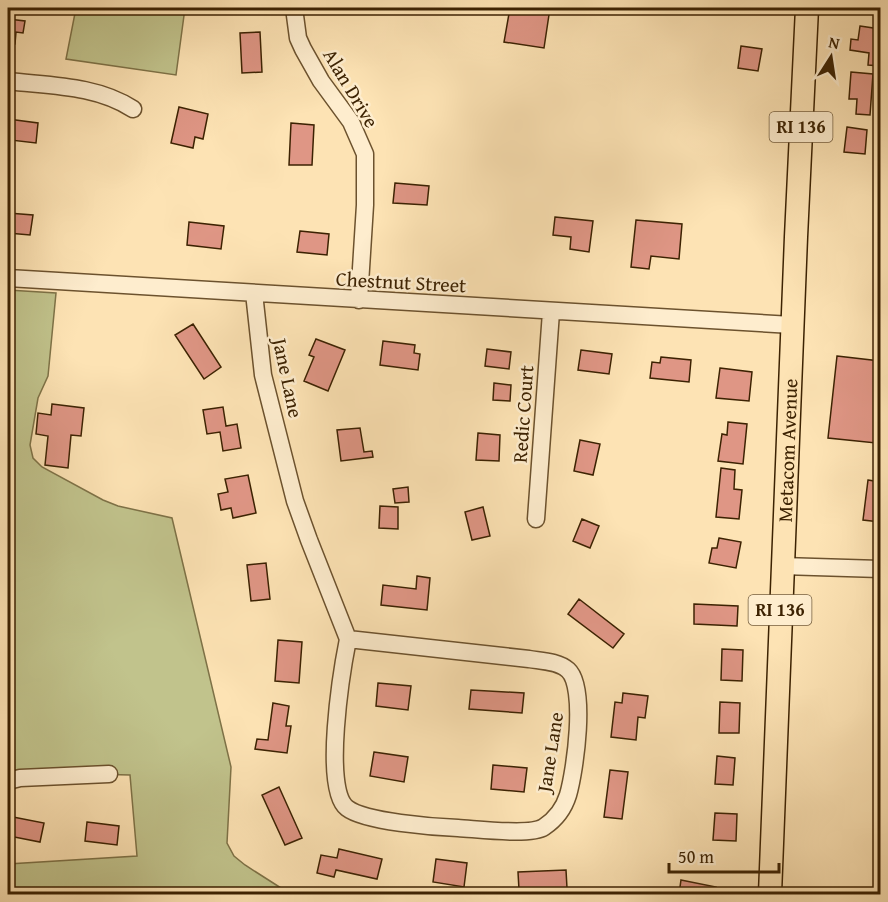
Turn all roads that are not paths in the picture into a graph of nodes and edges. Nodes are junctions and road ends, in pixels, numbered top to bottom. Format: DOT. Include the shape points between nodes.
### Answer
graph roads {
  1 [pos="294,8"];
  2 [pos="807,8"];
  3 [pos="8,81"];
  4 [pos="133,109"];
  5 [pos="8,278"];
  6 [pos="254,293"];
  7 [pos="359,300"];
  8 [pos="551,312"];
  9 [pos="792,325"];
  10 [pos="536,519"];
  11 [pos="782,566"];
  12 [pos="880,569"];
  13 [pos="348,639"];
  14 [pos="109,774"];
  15 [pos="8,781"];
  16 [pos="770,894"];
  1 -- 7 [label="street, Alan Drive" via="298,38 321,81 351,122 365,154"];
  2 -- 9 [label="main road, Metacom Avenue / RI 136"];
  3 -- 4 [label="street" via="93,92"];
  5 -- 6 [label="street, Chestnut Street"];
  6 -- 7 [label="street, Chestnut Street"];
  6 -- 13 [label="street, Jane Lane" via="263,375 296,501"];
  7 -- 8 [label="street, Chestnut Street"];
  8 -- 9 [label="street, Chestnut Street"];
  8 -- 10 [label="street, Redic Court"];
  9 -- 11 [label="main road, Metacom Avenue / RI 136"];
  11 -- 12 [label="street"];
  11 -- 16 [label="main road, Metacom Avenue / RI 136"];
  13 -- 13 [label="street, Jane Lane" via="341,673 334,760 335,786 348,810 371,818 450,828 526,831 541,829 560,813 568,796 578,722 577,685 568,670 556,663 529,659"];
  14 -- 15 [label="street"];
}
